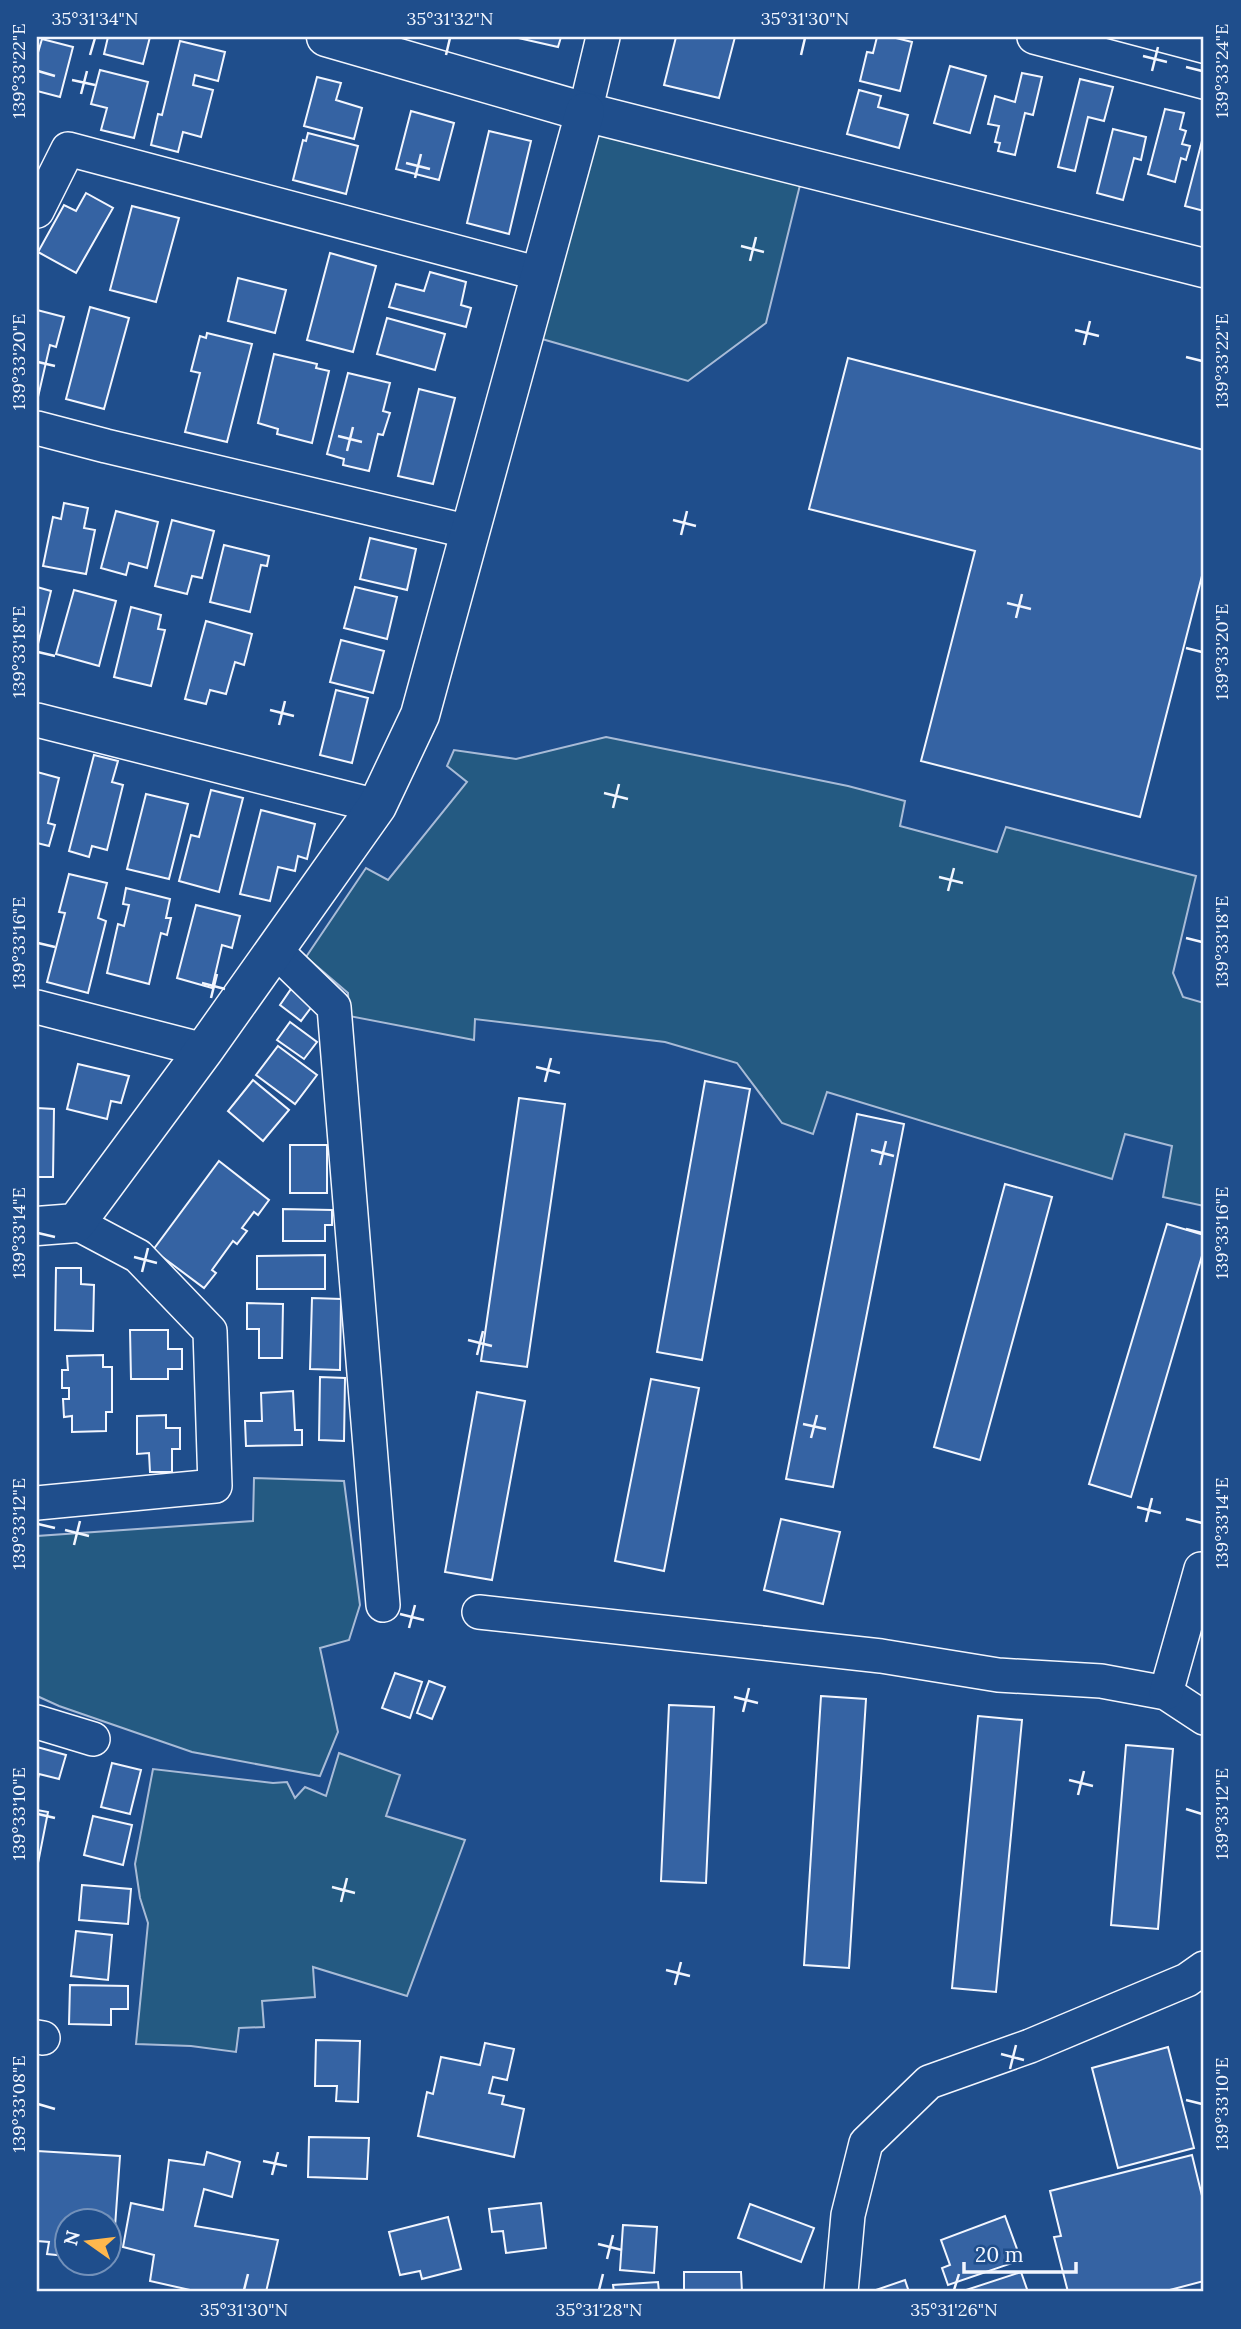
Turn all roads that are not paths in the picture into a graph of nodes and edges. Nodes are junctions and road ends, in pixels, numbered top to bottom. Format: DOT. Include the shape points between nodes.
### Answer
graph roads {
  1 [pos="326,37"];
  2 [pos="603,37"];
  3 [pos="1034,37"];
  4 [pos="1204,82"];
  5 [pos="585,112"];
  6 [pos="37,211"];
  7 [pos="1204,268"];
  8 [pos="540,274"];
  9 [pos="37,428"];
  10 [pos="470,532"];
  11 [pos="37,720"];
  12 [pos="377,806"];
  13 [pos="275,950"];
  14 [pos="37,1007"];
  15 [pos="204,1050"];
  16 [pos="76,1223"];
  17 [pos="37,1226"];
  18 [pos="37,1503"];
  19 [pos="1204,1569"];
  20 [pos="383,1605"];
  21 [pos="480,1612"];
  22 [pos="1167,1693"];
  23 [pos="1204,1718"];
  24 [pos="37,1722"];
  25 [pos="93,1739"];
  26 [pos="1204,1968"];
  27 [pos="841,2292"];
  1 -- 5 [label="street"];
  2 -- 5 [label="street"];
  3 -- 4 [label="street"];
  5 -- 7 [label="street"];
  5 -- 8 [label="street"];
  6 -- 8 [label="street" via="68,149"];
  8 -- 10 [label="street"];
  9 -- 10 [label="street"];
  10 -- 12 [label="street" via="420,715"];
  11 -- 12 [label="street"];
  12 -- 13 [label="street"];
  13 -- 15 [label="street"];
  13 -- 20 [label="street" via="334,1007"];
  14 -- 15 [label="street"];
  15 -- 16 [label="street"];
  16 -- 17 [label="street"];
  16 -- 18 [label="street" via="138,1256 210,1331 215,1486"];
  19 -- 22 [label="street"];
  21 -- 22 [label="street" via="881,1657 998,1675 1101,1681"];
  22 -- 23 [label="street"];
  24 -- 25 [label="street"];
  26 -- 27 [label="street" via="1187,1980 1042,2041 929,2082 866,2143 848,2215"];
}
